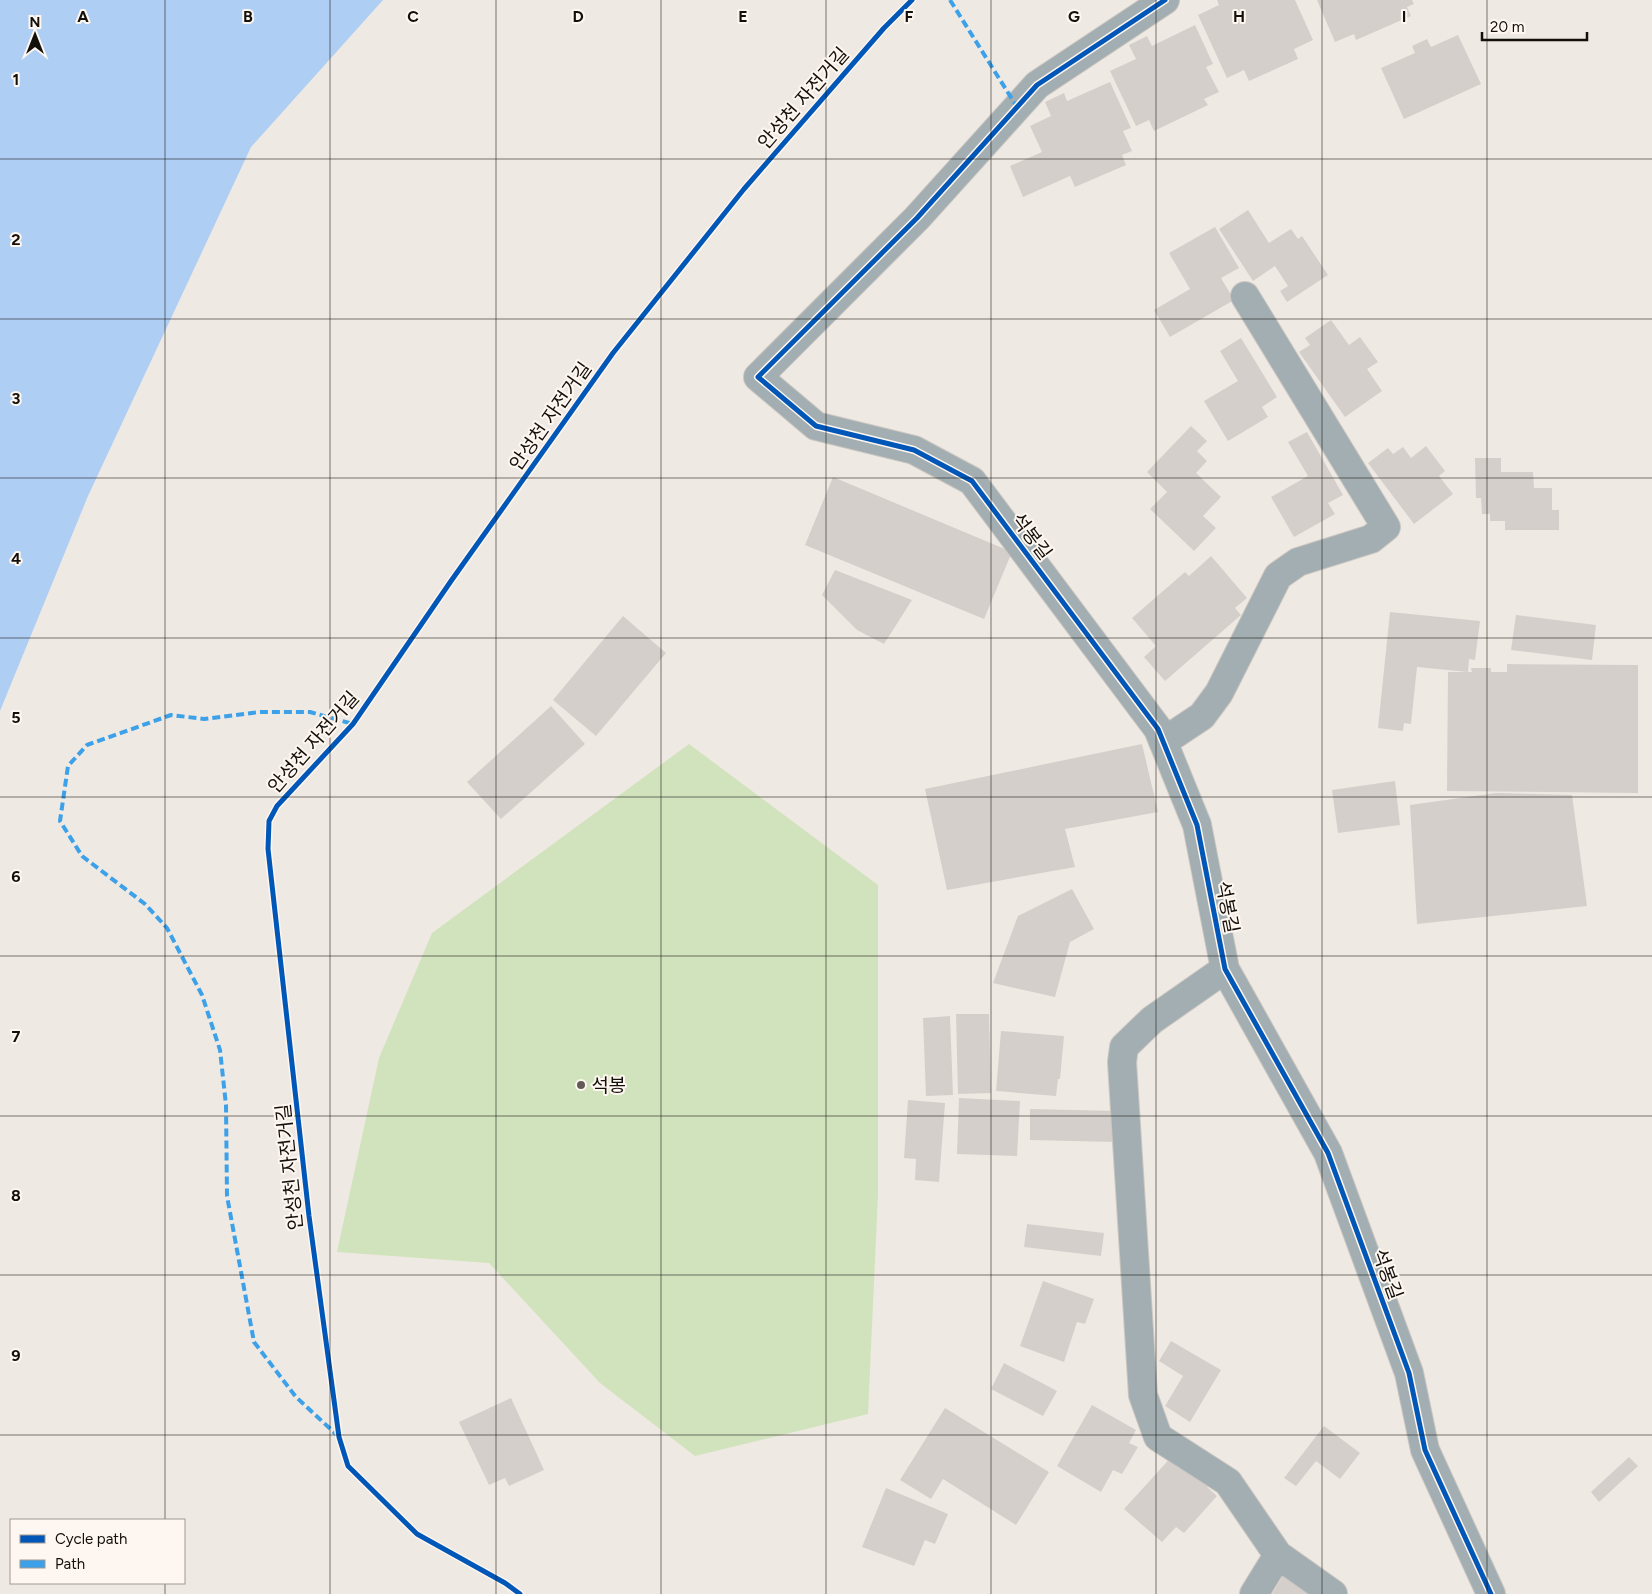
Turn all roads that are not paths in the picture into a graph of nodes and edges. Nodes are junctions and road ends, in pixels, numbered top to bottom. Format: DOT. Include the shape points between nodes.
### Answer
graph roads {
  1 [pos="1165,0"];
  2 [pos="1245,296"];
  3 [pos="1163,742"];
  4 [pos="1225,969"];
  5 [pos="1278,1555"];
  6 [pos="1254,1594"];
  7 [pos="1333,1594"];
  8 [pos="1491,1594"];
  1 -- 3 [label="street, 석봉길" via="1037,85 917,218 758,377 816,426 914,450 972,481 1158,729"];
  2 -- 3 [label="street" via="1386,527 1371,539 1298,562 1278,576 1220,694 1202,716"];
  3 -- 4 [label="street, 석봉길" via="1198,825"];
  4 -- 5 [label="street" via="1152,1020 1124,1047 1122,1062 1143,1395 1158,1438 1228,1482"];
  4 -- 8 [label="street, 석봉길" via="1328,1154 1409,1373 1425,1450"];
  5 -- 6 [label="street"];
  5 -- 7 [label="street"];
}
